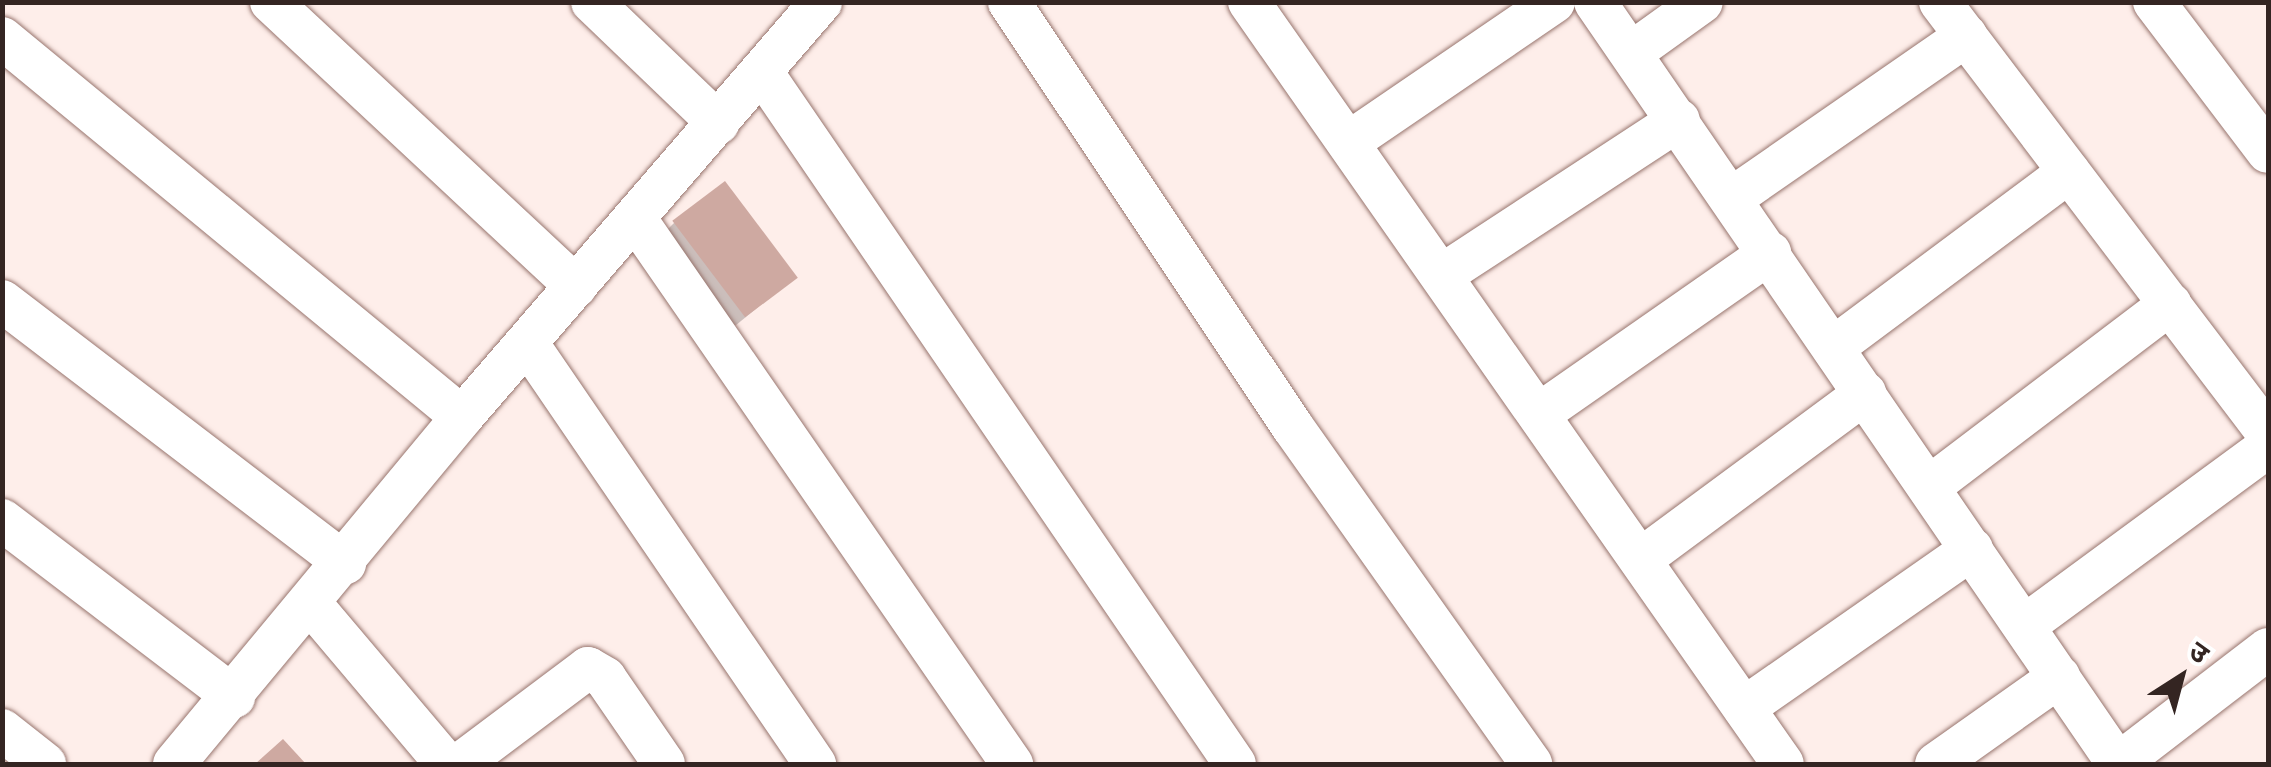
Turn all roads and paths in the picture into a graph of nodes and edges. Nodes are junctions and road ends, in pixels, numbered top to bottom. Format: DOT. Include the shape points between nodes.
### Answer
graph roads {
  1 [pos="271,2"];
  2 [pos="592,2"];
  3 [pos="821,2"];
  4 [pos="1009,2"];
  5 [pos="1249,2"];
  6 [pos="1554,2"];
  7 [pos="1595,2"];
  8 [pos="1702,2"];
  9 [pos="1940,2"];
  10 [pos="2154,2"];
  11 [pos="1966,36"];
  12 [pos="2,38"];
  13 [pos="1630,53"];
  14 [pos="762,72"];
  15 [pos="1679,120"];
  16 [pos="718,123"];
  17 [pos="1349,142"];
  18 [pos="2268,152"];
  19 [pos="2069,172"];
  20 [pos="1732,198"];
  21 [pos="634,218"];
  22 [pos="1770,253"];
  23 [pos="1442,274"];
  24 [pos="576,286"];
  25 [pos="2,301"];
  26 [pos="2170,304"];
  27 [pos="528,344"];
  28 [pos="1834,347"];
  29 [pos="1865,394"];
  30 [pos="1539,414"];
  31 [pos="462,417"];
  32 [pos="2268,434"];
  33 [pos="2268,447"];
  34 [pos="1929,488"];
  35 [pos="2,520"];
  36 [pos="1972,549"];
  37 [pos="1640,559"];
  38 [pos="345,563"];
  39 [pos="311,604"];
  40 [pos="2024,626"];
  41 [pos="2268,649"];
  42 [pos="2059,677"];
  43 [pos="234,697"];
  44 [pos="1744,708"];
  45 [pos="2,730"];
  46 [pos="45,764"];
  47 [pos="174,764"];
  48 [pos="446,764"];
  49 [pos="460,764"];
  50 [pos="664,764"];
  51 [pos="814,764"];
  52 [pos="1012,764"];
  53 [pos="1236,764"];
  54 [pos="1531,764"];
  55 [pos="1782,764"];
  56 [pos="1936,764"];
  57 [pos="2118,764"];
  1 -- 24 [label="street"];
  2 -- 16 [label="street"];
  3 -- 14 [label="street"];
  4 -- 54 [label="street" via="1292,426"];
  5 -- 17 [label="street"];
  6 -- 17 [label="street"];
  7 -- 13 [label="street"];
  8 -- 13 [label="street"];
  9 -- 11 [label="street"];
  10 -- 18 [label="street"];
  11 -- 19 [label="street"];
  11 -- 20 [label="street"];
  12 -- 31 [label="street"];
  13 -- 15 [label="street"];
  14 -- 16 [label="street"];
  14 -- 53 [label="street"];
  15 -- 20 [label="street"];
  15 -- 23 [label="street"];
  16 -- 21 [label="street"];
  17 -- 23 [label="street"];
  19 -- 26 [label="street"];
  19 -- 28 [label="street"];
  20 -- 22 [label="street"];
  21 -- 24 [label="street"];
  21 -- 52 [label="street"];
  22 -- 28 [label="street"];
  22 -- 30 [label="street"];
  23 -- 30 [label="street"];
  24 -- 27 [label="street"];
  25 -- 38 [label="street"];
  26 -- 32 [label="street"];
  26 -- 34 [label="street"];
  27 -- 31 [label="street"];
  27 -- 51 [label="street"];
  28 -- 29 [label="street"];
  29 -- 34 [label="street"];
  29 -- 37 [label="street"];
  30 -- 37 [label="street"];
  31 -- 38 [label="street"];
  33 -- 40 [label="street"];
  34 -- 36 [label="street"];
  35 -- 43 [label="street"];
  36 -- 40 [label="street"];
  36 -- 44 [label="street"];
  37 -- 44 [label="street"];
  38 -- 39 [label="street"];
  39 -- 43 [label="street"];
  39 -- 48 [label="street"];
  40 -- 42 [label="street"];
  41 -- 57 [label="street"];
  42 -- 56 [label="street"];
  42 -- 57 [label="street"];
  43 -- 47 [label="street"];
  44 -- 55 [label="street"];
  45 -- 46 [label="street"];
  49 -- 50 [label="street" via="588,668 605,678"];
}
